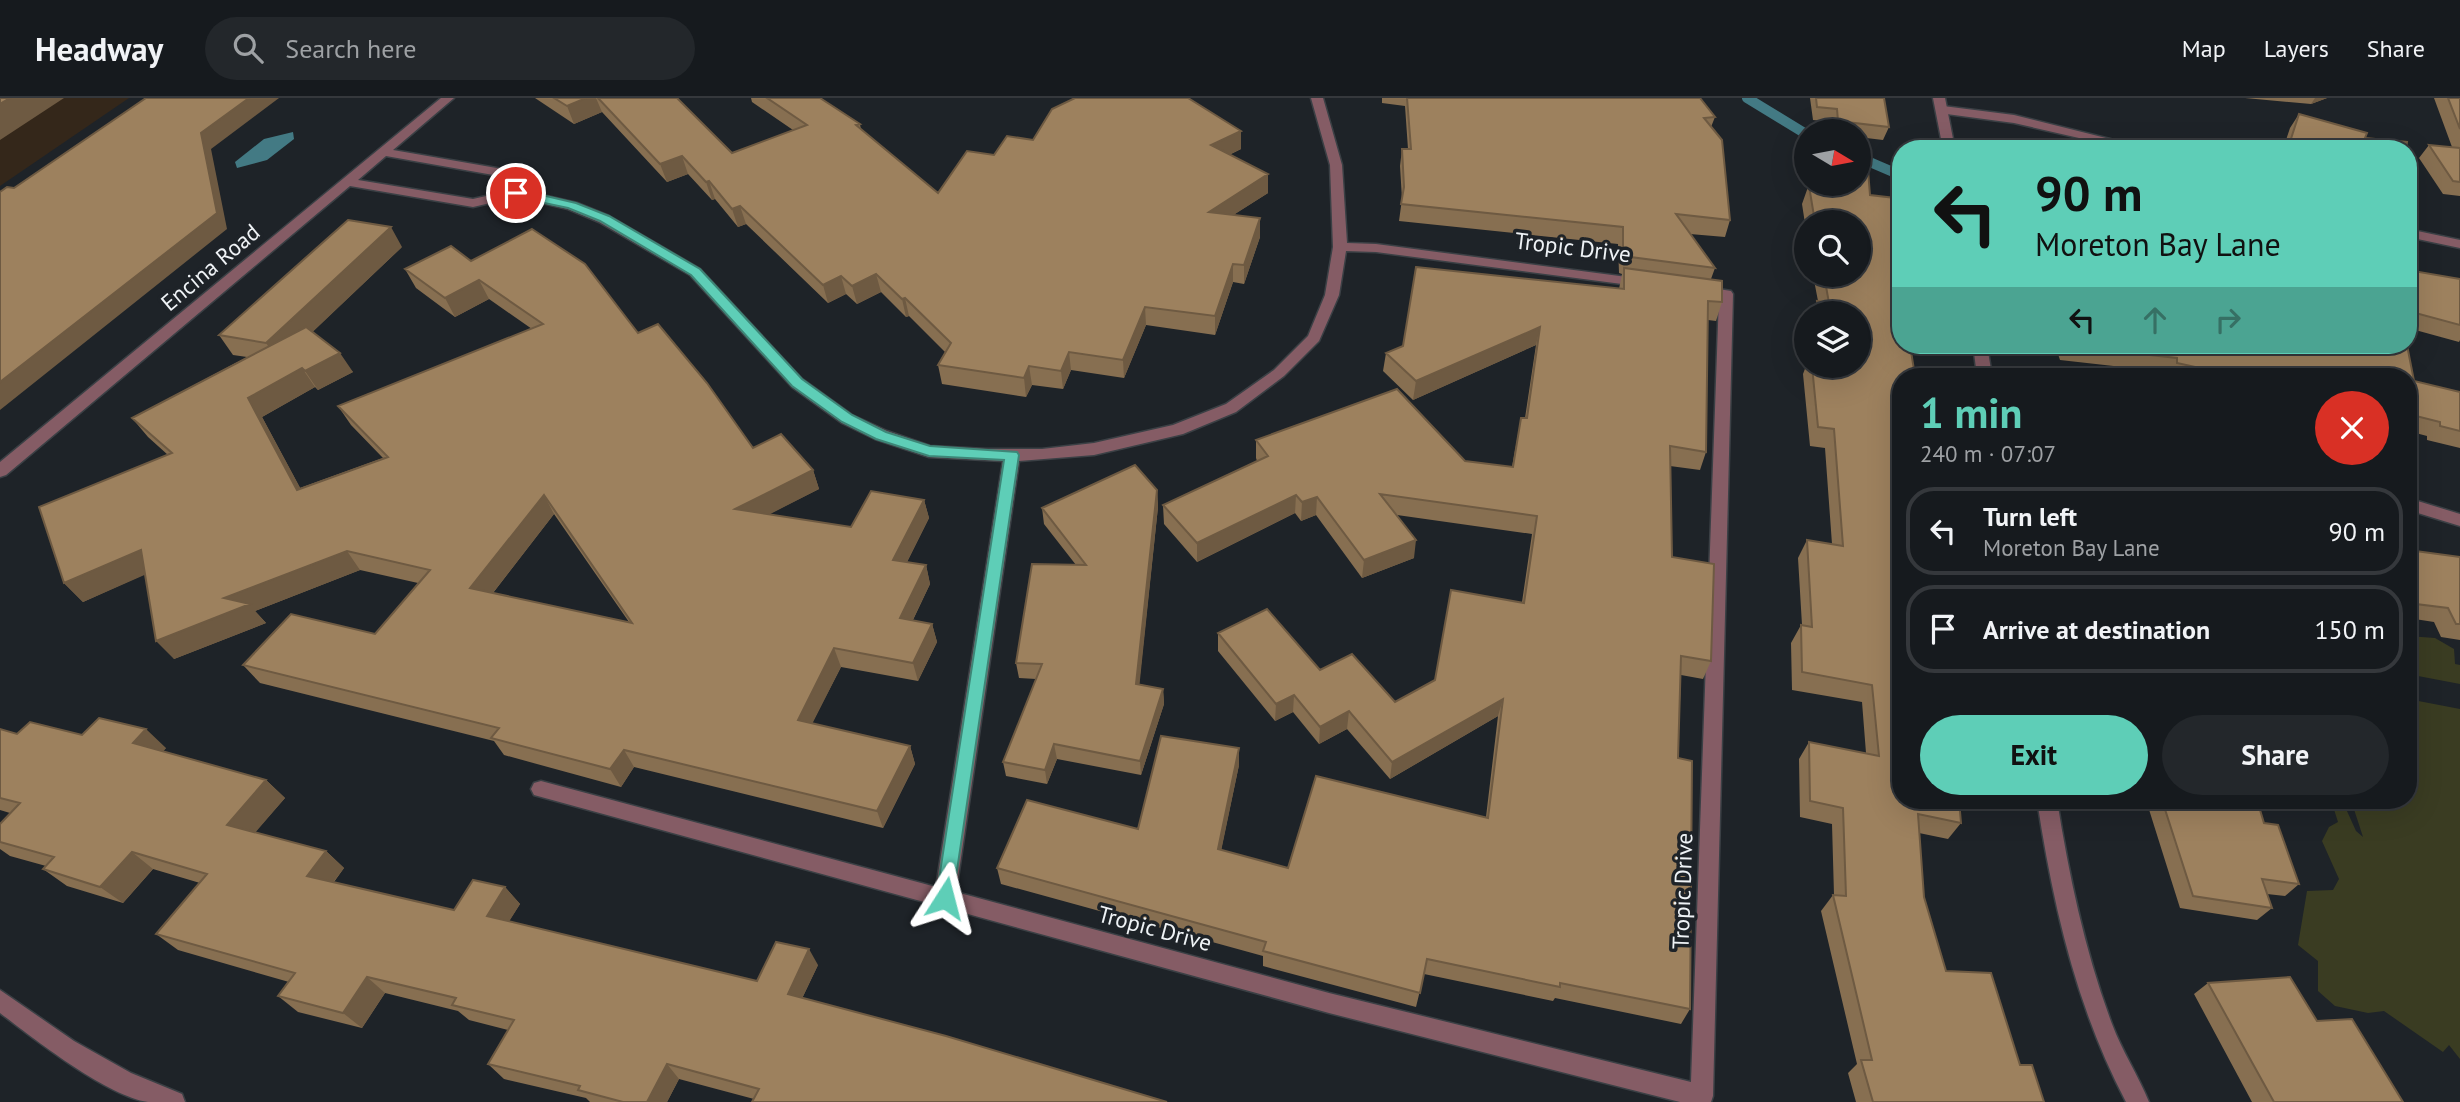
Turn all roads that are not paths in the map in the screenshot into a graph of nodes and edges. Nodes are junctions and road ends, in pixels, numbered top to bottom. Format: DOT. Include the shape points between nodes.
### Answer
graph roads {
  1 [pos="448,98"];
  2 [pos="1317,98"];
  3 [pos="1941,104"];
  4 [pos="1947,140"];
  5 [pos="2105,140"];
  6 [pos="384,152"];
  7 [pos="347,182"];
  8 [pos="516,193"];
  9 [pos="2417,235"];
  10 [pos="2460,244"];
  11 [pos="1340,247"];
  12 [pos="1664,286"];
  13 [pos="1688,289"];
  14 [pos="1012,455"];
  15 [pos="0,471"];
  16 [pos="2417,507"];
  17 [pos="2460,520"];
  18 [pos="541,789"];
  19 [pos="2049,809"];
  20 [pos="945,898"];
  21 [pos="0,1000"];
  22 [pos="174,1102"];
  23 [pos="2138,1102"];
  1 -- 6 [label="street, Encina Road"];
  2 -- 11 [label="street" via="1336,165"];
  3 -- 4 [label="street"];
  3 -- 5 [label="street"];
  6 -- 7 [label="street, Encina Road"];
  6 -- 8 [label="street" via="503,173"];
  7 -- 8 [label="street" via="473,203"];
  7 -- 15 [label="street, Encina Road"];
  8 -- 14 [label="street" via="572,205 604,219 695,272 797,383 847,419 929,451"];
  9 -- 10 [label="street"];
  11 -- 12 [label="street, Tropic Drive"];
  11 -- 14 [label="street" via="1332,295 1314,338 1279,373 1231,408 1177,430 1094,449"];
  13 -- 20 [label="street, Tropic Drive" via="1726,294 1702,1096 1342,1007"];
  14 -- 20 [label="street"];
  16 -- 17 [label="street"];
  18 -- 20 [label="street, Tropic Drive"];
  19 -- 23 [label="street" via="2073,944 2121,1073"];
  21 -- 22 [label="street" via="66,1049 123,1081"];
}
